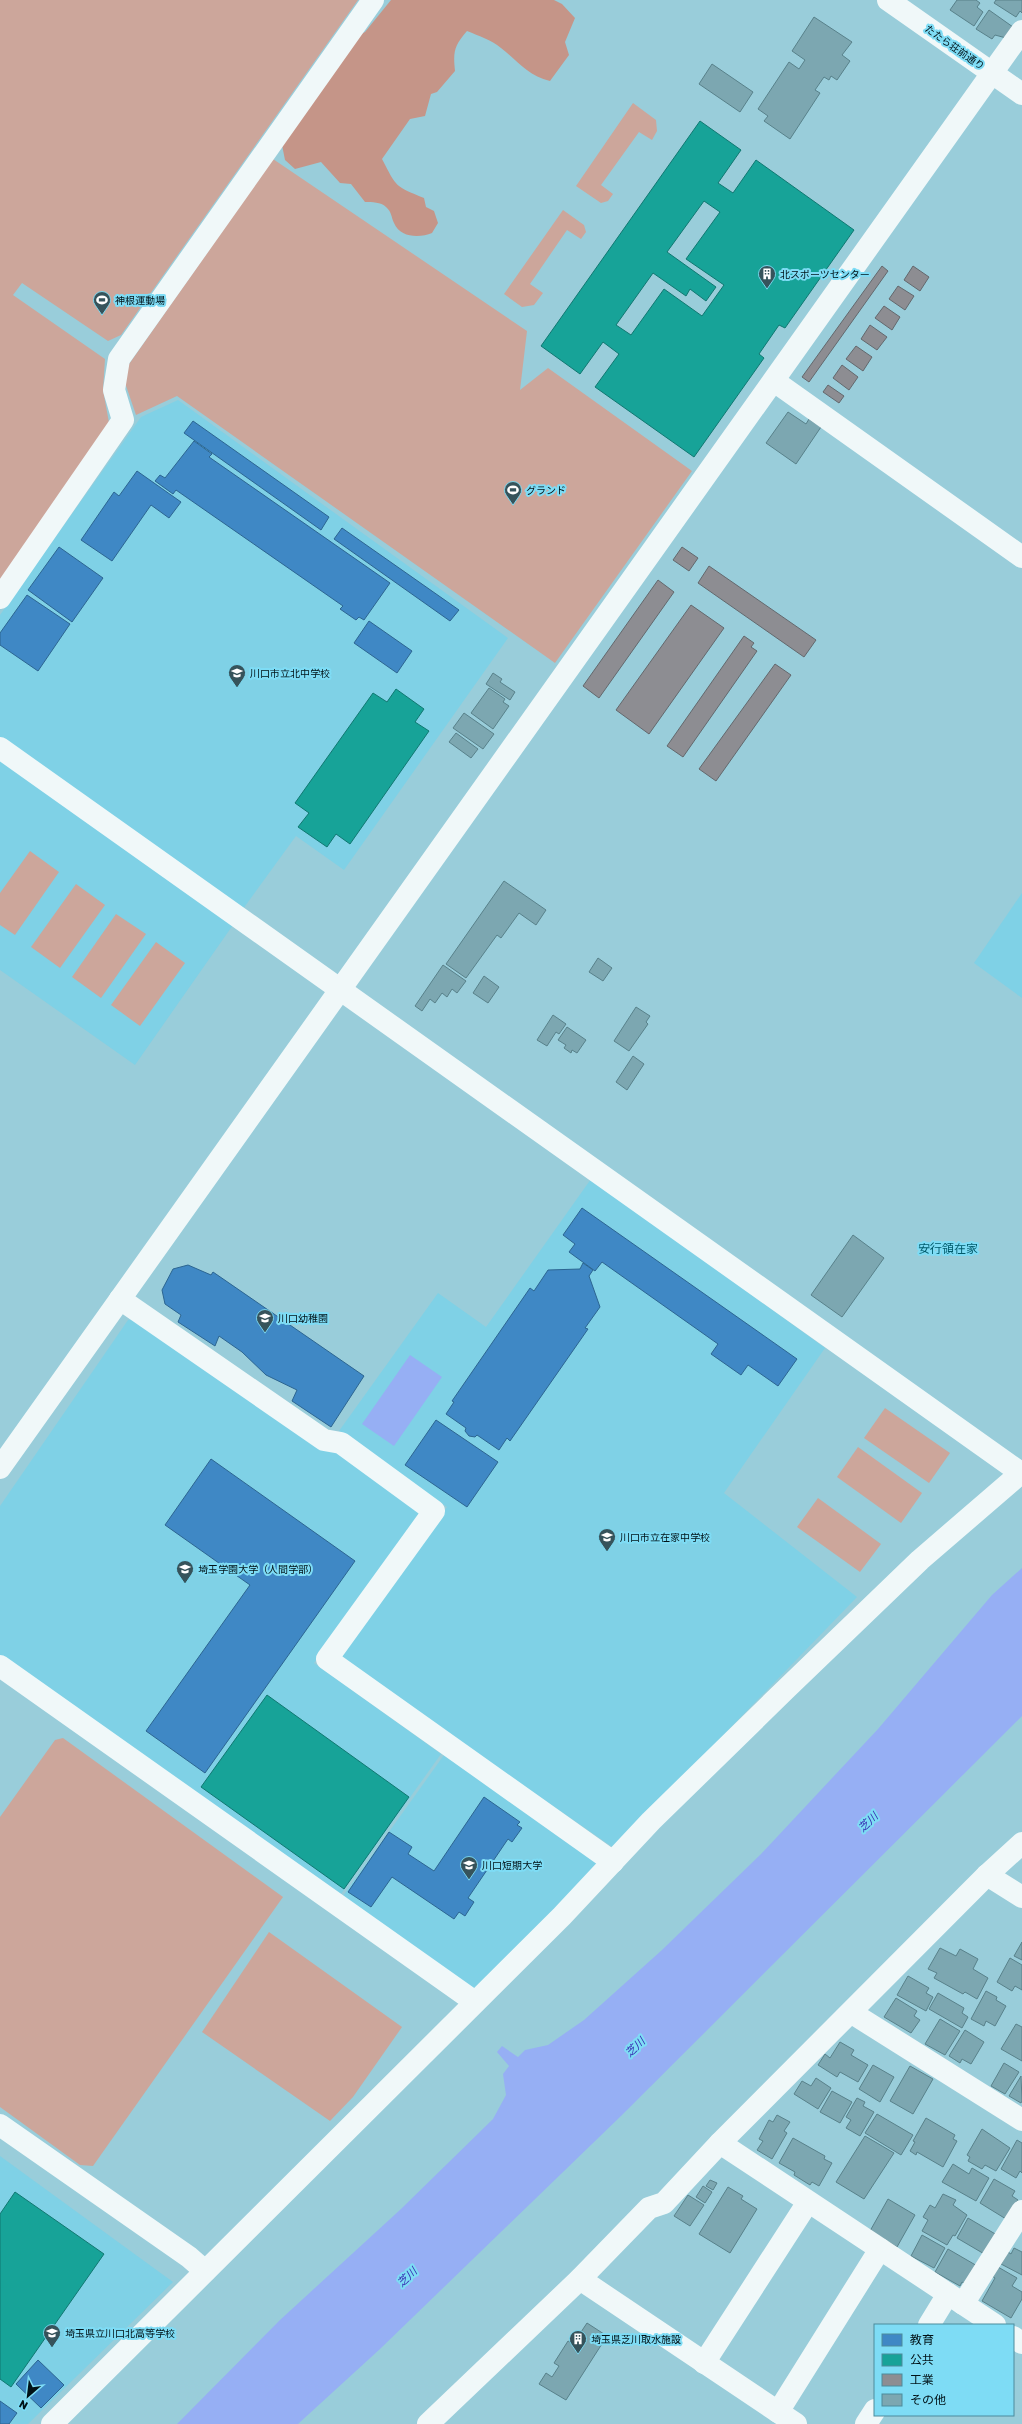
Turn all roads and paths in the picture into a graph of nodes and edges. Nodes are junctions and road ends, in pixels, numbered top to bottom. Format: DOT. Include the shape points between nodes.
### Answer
graph roads {
  1 [pos="373,0"];
  2 [pos="888,0"];
  3 [pos="1022,31"];
  4 [pos="992,73"];
  5 [pos="1022,94"];
  6 [pos="774,381"];
  7 [pos="1022,557"];
  8 [pos="0,598"];
  9 [pos="0,748"];
  10 [pos="341,988"];
  11 [pos="120,1299"];
  12 [pos="0,1468"];
  13 [pos="1021,1473"];
  14 [pos="0,1666"];
  15 [pos="1022,1843"];
  16 [pos="613,1862"];
  17 [pos="987,1875"];
  18 [pos="1022,1897"];
  19 [pos="475,2002"];
  20 [pos="852,2013"];
  21 [pos="1022,2120"];
  22 [pos="0,2125"];
  23 [pos="720,2143"];
  24 [pos="808,2202"];
  25 [pos="1022,2211"];
  26 [pos="880,2249"];
  27 [pos="205,2271"];
  28 [pos="580,2280"];
  29 [pos="955,2299"];
  30 [pos="929,2324"];
  31 [pos="993,2324"];
  32 [pos="704,2363"];
  33 [pos="778,2412"];
  34 [pos="874,2412"];
  35 [pos="52,2424"];
  36 [pos="428,2424"];
  37 [pos="796,2424"];
  38 [pos="866,2424"];
  1 -- 8 [label="street" via="119,359 114,390 123,420"];
  2 -- 4 [label="street, たたら荘前通り"];
  3 -- 4 [label="street"];
  4 -- 5 [label="street, たたら荘前通り"];
  4 -- 6 [label="street"];
  6 -- 7 [label="street"];
  6 -- 10 [label="street"];
  9 -- 10 [label="street"];
  10 -- 11 [label="street"];
  10 -- 13 [label="street"];
  11 -- 12 [label="street"];
  11 -- 16 [label="street" via="324,1440 341,1444 434,1511 327,1659"];
  13 -- 16 [label="street" via="920,1560 651,1821"];
  14 -- 19 [label="street"];
  15 -- 17 [label="street"];
  16 -- 19 [label="street"];
  17 -- 18 [label="street"];
  17 -- 20 [label="street"];
  19 -- 27 [label="street"];
  20 -- 21 [label="street"];
  20 -- 23 [label="street"];
  22 -- 27 [label="street" via="190,2257"];
  23 -- 24 [label="street"];
  23 -- 28 [label="street" via="664,2203 649,2208"];
  24 -- 26 [label="street"];
  24 -- 32 [label="street"];
  25 -- 29 [label="street"];
  26 -- 29 [label="street"];
  26 -- 33 [label="street"];
  27 -- 35 [label="street"];
  28 -- 32 [label="street"];
  28 -- 36 [label="street"];
  29 -- 30 [label="street"];
  29 -- 31 [label="street"];
  32 -- 33 [label="street"];
  33 -- 37 [label="street"];
  34 -- 38 [label="street"];
}
